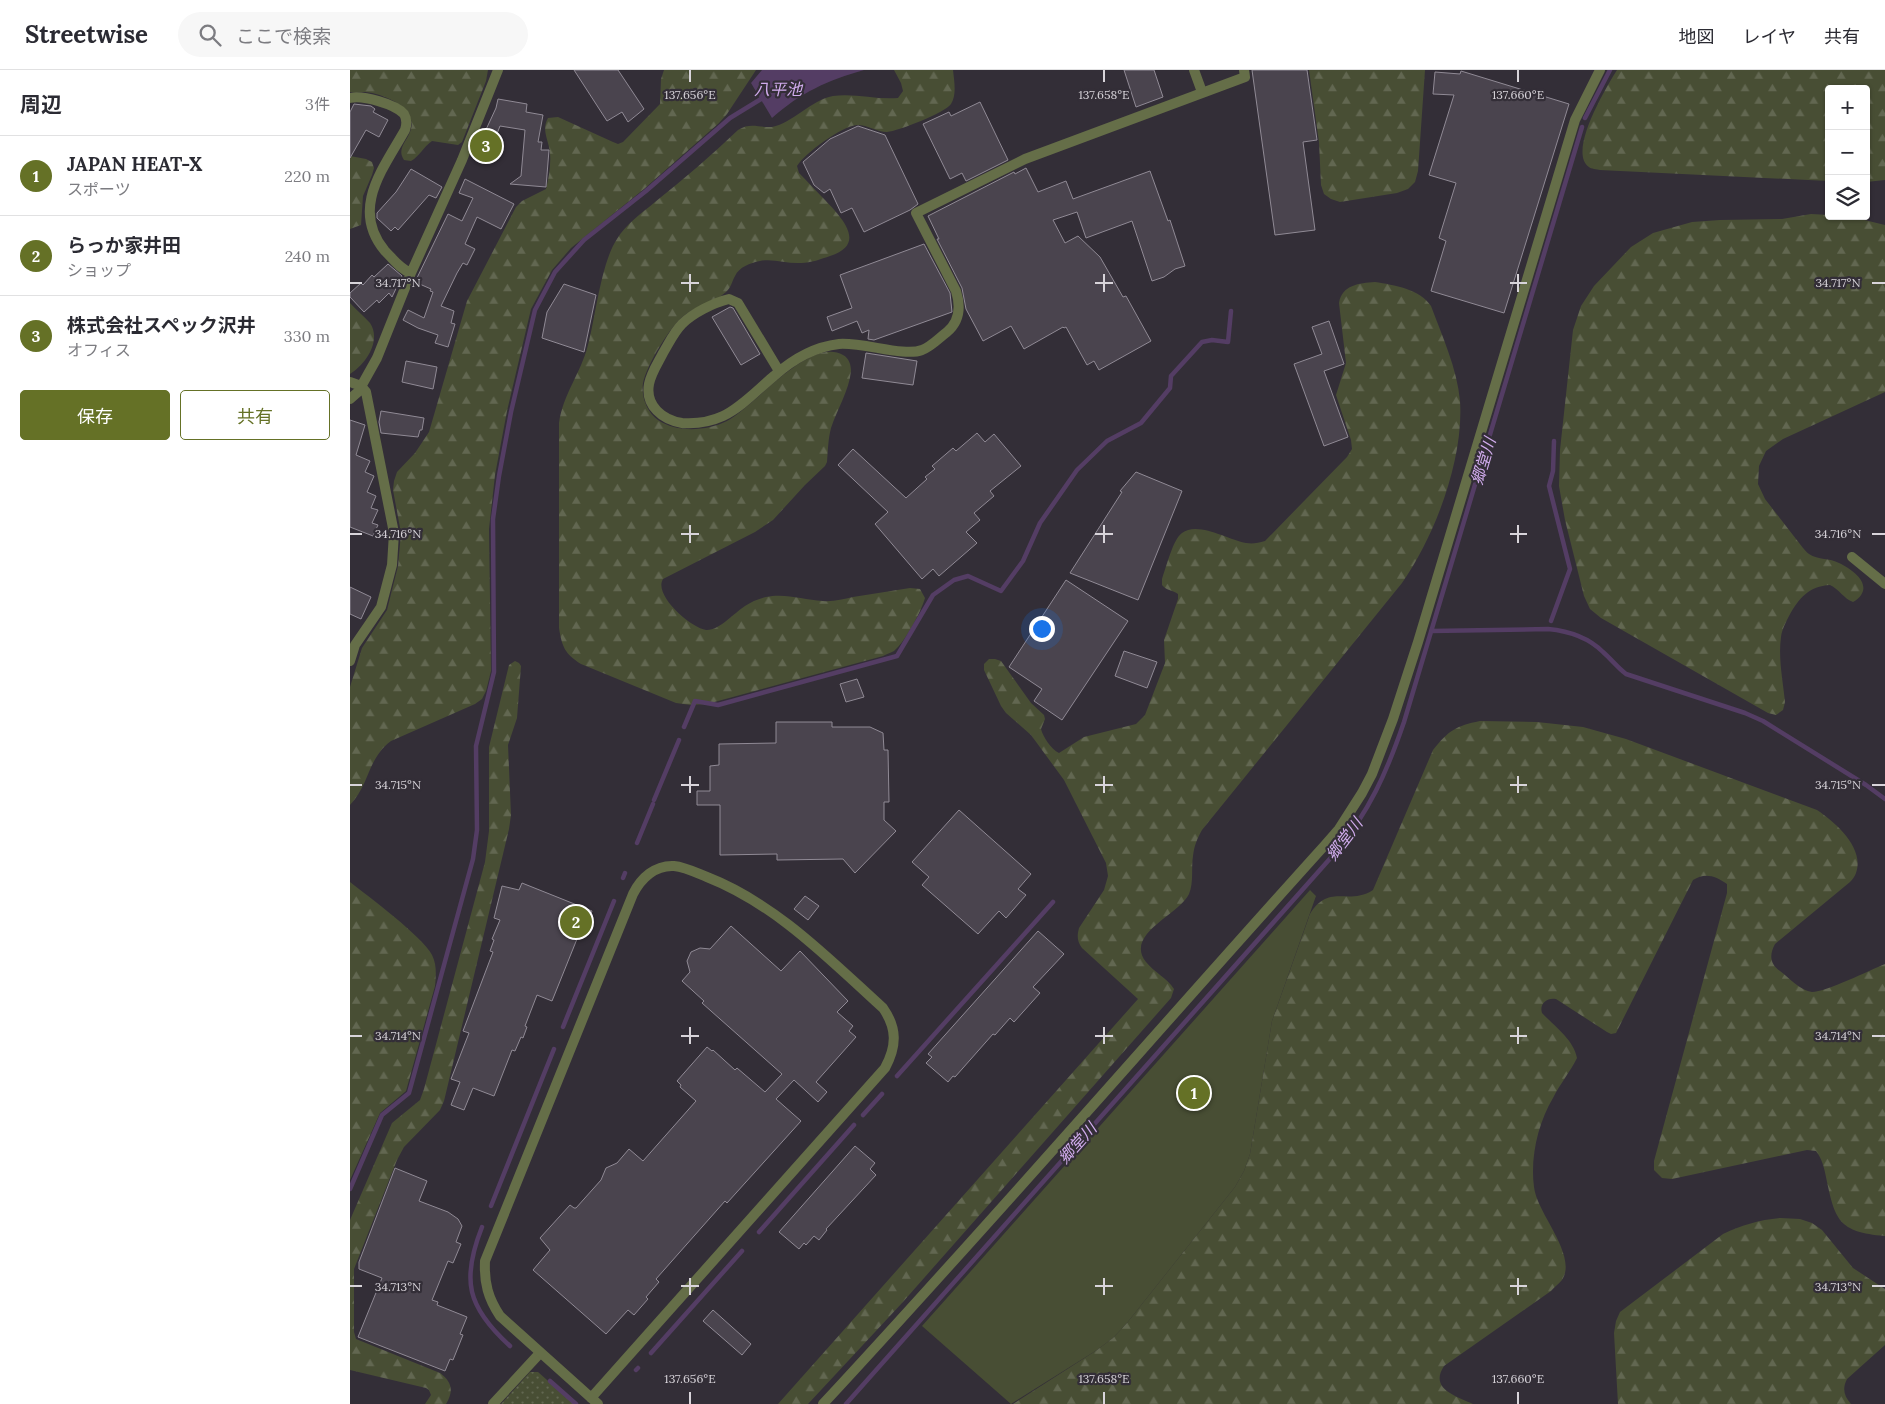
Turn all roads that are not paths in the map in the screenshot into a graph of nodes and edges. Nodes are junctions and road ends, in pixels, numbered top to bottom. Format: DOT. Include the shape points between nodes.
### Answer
graph roads {
  1 [pos="498,70"];
  2 [pos="1194,70"];
  3 [pos="1244,70"];
  4 [pos="1600,70"];
  5 [pos="1202,92"];
  6 [pos="350,98"];
  7 [pos="411,273"];
  8 [pos="779,371"];
  9 [pos="350,382"];
  10 [pos="361,386"];
  11 [pos="350,399"];
  12 [pos="1852,557"];
  13 [pos="1885,584"];
  14 [pos="350,661"];
  15 [pos="540,1353"];
  16 [pos="595,1401"];
  17 [pos="493,1404"];
  18 [pos="823,1404"];
  1 -- 7 [label="street"];
  2 -- 5 [label="street"];
  3 -- 5 [label="street" via="1245,77"];
  4 -- 18 [label="street" via="1575,120 1418,642 1383,746 1352,811"];
  5 -- 8 [label="street" via="1026,159 916,213 960,301 956,322 931,346 912,352 839,344 804,354"];
  6 -- 7 [label="street" via="364,97 405,115 405,130 373,186 367,208 371,231 377,241 404,270"];
  7 -- 10 [label="street" via="377,358"];
  8 -- 8 [label="street" via="734,410 700,423 666,419 658,413 648,395 652,374 675,332 690,318 729,299 738,303"];
  9 -- 10 [label="street"];
  10 -- 11 [label="street"];
  10 -- 14 [label="street" via="366,392 394,533 392,565 380,607 355,645"];
  12 -- 13 [label="street"];
  15 -- 16 [label="street"];
  15 -- 16 [label="street" via="500,1316 492,1304 484,1276 488,1254 639,882 660,868 675,866 689,869 742,893 791,926 883,1008 890,1018 895,1044 886,1068"];
  15 -- 17 [label="street"];
}
